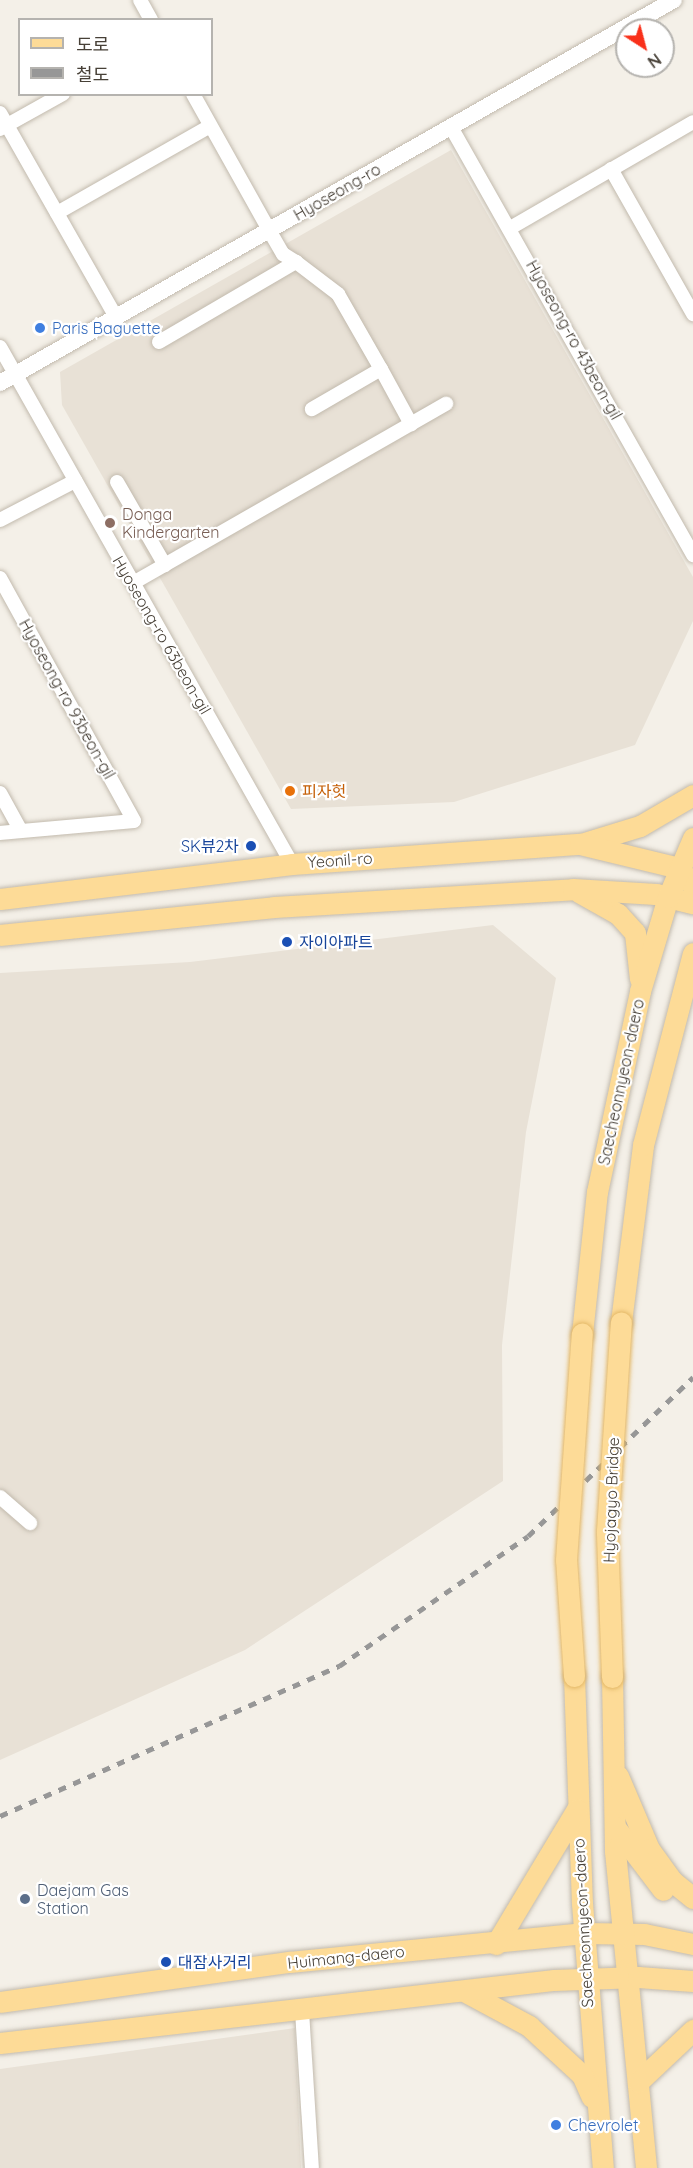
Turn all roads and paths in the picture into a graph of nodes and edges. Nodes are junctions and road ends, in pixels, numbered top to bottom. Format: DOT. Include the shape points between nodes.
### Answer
graph roads {
  1 [pos="140,0"];
  2 [pos="674,0"];
  3 [pos="149,18"];
  4 [pos="59,96"];
  5 [pos="193,96"];
  6 [pos="693,122"];
  7 [pos="2,123"];
  8 [pos="210,126"];
  9 [pos="451,127"];
  10 [pos="611,169"];
  11 [pos="57,213"];
  12 [pos="512,227"];
  13 [pos="269,230"];
  14 [pos="296,262"];
  15 [pos="693,314"];
  16 [pos="116,317"];
  17 [pos="159,342"];
  18 [pos="0,347"];
  19 [pos="381,369"];
  20 [pos="15,375"];
  21 [pos="0,383"];
  22 [pos="446,404"];
  23 [pos="312,409"];
  24 [pos="411,424"];
  25 [pos="75,481"];
  26 [pos="117,482"];
  27 [pos="0,520"];
  28 [pos="693,555"];
  29 [pos="165,565"];
  30 [pos="0,578"];
  31 [pos="133,583"];
  32 [pos="0,794"];
  33 [pos="693,795"];
  34 [pos="21,831"];
  35 [pos="0,833"];
  36 [pos="693,838"];
  37 [pos="580,844"];
  38 [pos="292,864"];
  39 [pos="679,868"];
  40 [pos="693,886"];
  41 [pos="573,889"];
  42 [pos="668,897"];
  43 [pos="0,899"];
  44 [pos="693,903"];
  45 [pos="0,935"];
  46 [pos="693,953"];
  47 [pos="689,985"];
  48 [pos="640,992"];
  49 [pos="0,1497"];
  50 [pos="30,1523"];
  51 [pos="613,1762"];
  52 [pos="577,1808"];
  53 [pos="614,1827"];
  54 [pos="693,1898"];
  55 [pos="693,1911"];
  56 [pos="585,1933"];
  57 [pos="631,1934"];
  58 [pos="690,1940"];
  59 [pos="496,1944"];
  60 [pos="633,1977"];
  61 [pos="587,1979"];
  62 [pos="693,1981"];
  63 [pos="464,1992"];
  64 [pos="693,1993"];
  65 [pos="0,2002"];
  66 [pos="302,2011"];
  67 [pos="693,2030"];
  68 [pos="0,2043"];
  69 [pos="638,2082"];
  70 [pos="598,2110"];
  71 [pos="312,2168"];
  72 [pos="603,2168"];
  73 [pos="646,2168"];
  1 -- 3 [label="street"];
  2 -- 9 [label="street, Hyoseong-ro"];
  4 -- 7 [label="street"];
  5 -- 8 [label="street"];
  6 -- 10 [label="street"];
  7 -- 11 [label="street"];
  8 -- 11 [label="street"];
  8 -- 13 [label="street"];
  9 -- 12 [label="street, Hyoseong-ro 43beon-gil"];
  9 -- 13 [label="street, Hyoseong-ro"];
  10 -- 12 [label="street"];
  10 -- 15 [label="street"];
  11 -- 16 [label="street"];
  12 -- 28 [label="street, Hyoseong-ro 43beon-gil"];
  13 -- 14 [label="street" via="283,254"];
  13 -- 16 [label="street, Hyoseong-ro"];
  14 -- 17 [label="street"];
  14 -- 19 [label="street" via="338,294"];
  16 -- 20 [label="street, Hyoseong-ro"];
  18 -- 20 [label="street, Hyoseong-ro 63beon-gil"];
  19 -- 23 [label="street"];
  19 -- 24 [label="street"];
  20 -- 21 [label="street, Hyoseong-ro"];
  20 -- 25 [label="street, Hyoseong-ro 63beon-gil"];
  22 -- 24 [label="street"];
  24 -- 29 [label="street"];
  25 -- 27 [label="street"];
  25 -- 31 [label="street, Hyoseong-ro 63beon-gil"];
  26 -- 29 [label="street"];
  29 -- 31 [label="street"];
  30 -- 34 [label="street, Hyoseong-ro 93beon-gil" via="134,821"];
  31 -- 38 [label="street, Hyoseong-ro 63beon-gil"];
  32 -- 34 [label="street"];
  33 -- 37 [label="main road" via="640,826"];
  34 -- 35 [label="street"];
  36 -- 39 [label="main road, Saecheonnyeon-daero"];
  37 -- 38 [label="main road, Yeonil-ro"];
  37 -- 39 [label="main road, Yeonil-ro"];
  38 -- 43 [label="main road, Yeonil-ro"];
  39 -- 40 [label="main road"];
  39 -- 42 [label="main road, Saecheonnyeon-daero"];
  41 -- 42 [label="main road"];
  41 -- 45 [label="main road" via="274,907"];
  41 -- 48 [label="main road" via="618,914 634,933"];
  42 -- 44 [label="main road"];
  42 -- 48 [label="main road, Saecheonnyeon-daero"];
  46 -- 47 [label="main road"];
  47 -- 51 [label="main road, Hyojagyo Bridge, bridge" via="643,1145 621,1322 607,1531"];
  48 -- 52 [label="main road, Saecheonnyeon-daero, bridge" via="597,1192 582,1334 566,1560"];
  49 -- 50 [label="street"];
  51 -- 53 [label="main road"];
  51 -- 54 [label="main road" via="649,1849 665,1873"];
  52 -- 56 [label="main road, Saecheonnyeon-daero"];
  52 -- 59 [label="main road"];
  53 -- 55 [label="main road" via="666,1893"];
  53 -- 57 [label="main road"];
  56 -- 57 [label="main road, Huimang-daero"];
  56 -- 59 [label="main road, Huimang-daero"];
  56 -- 61 [label="main road, Saecheonnyeon-daero"];
  57 -- 58 [label="main road, Huimang-daero"];
  57 -- 60 [label="main road"];
  59 -- 65 [label="main road, Huimang-daero" via="289,1962"];
  60 -- 61 [label="main road"];
  60 -- 62 [label="main road"];
  60 -- 64 [label="main road" via="670,1991"];
  60 -- 69 [label="main road"];
  61 -- 63 [label="main road"];
  61 -- 70 [label="main road, Saecheonnyeon-daero"];
  63 -- 66 [label="main road"];
  63 -- 70 [label="main road" via="529,2026 555,2048 582,2075"];
  66 -- 68 [label="main road"];
  66 -- 71 [label="street"];
  67 -- 69 [label="main road"];
  69 -- 73 [label="main road"];
  70 -- 72 [label="main road, Saecheonnyeon-daero"];
}
